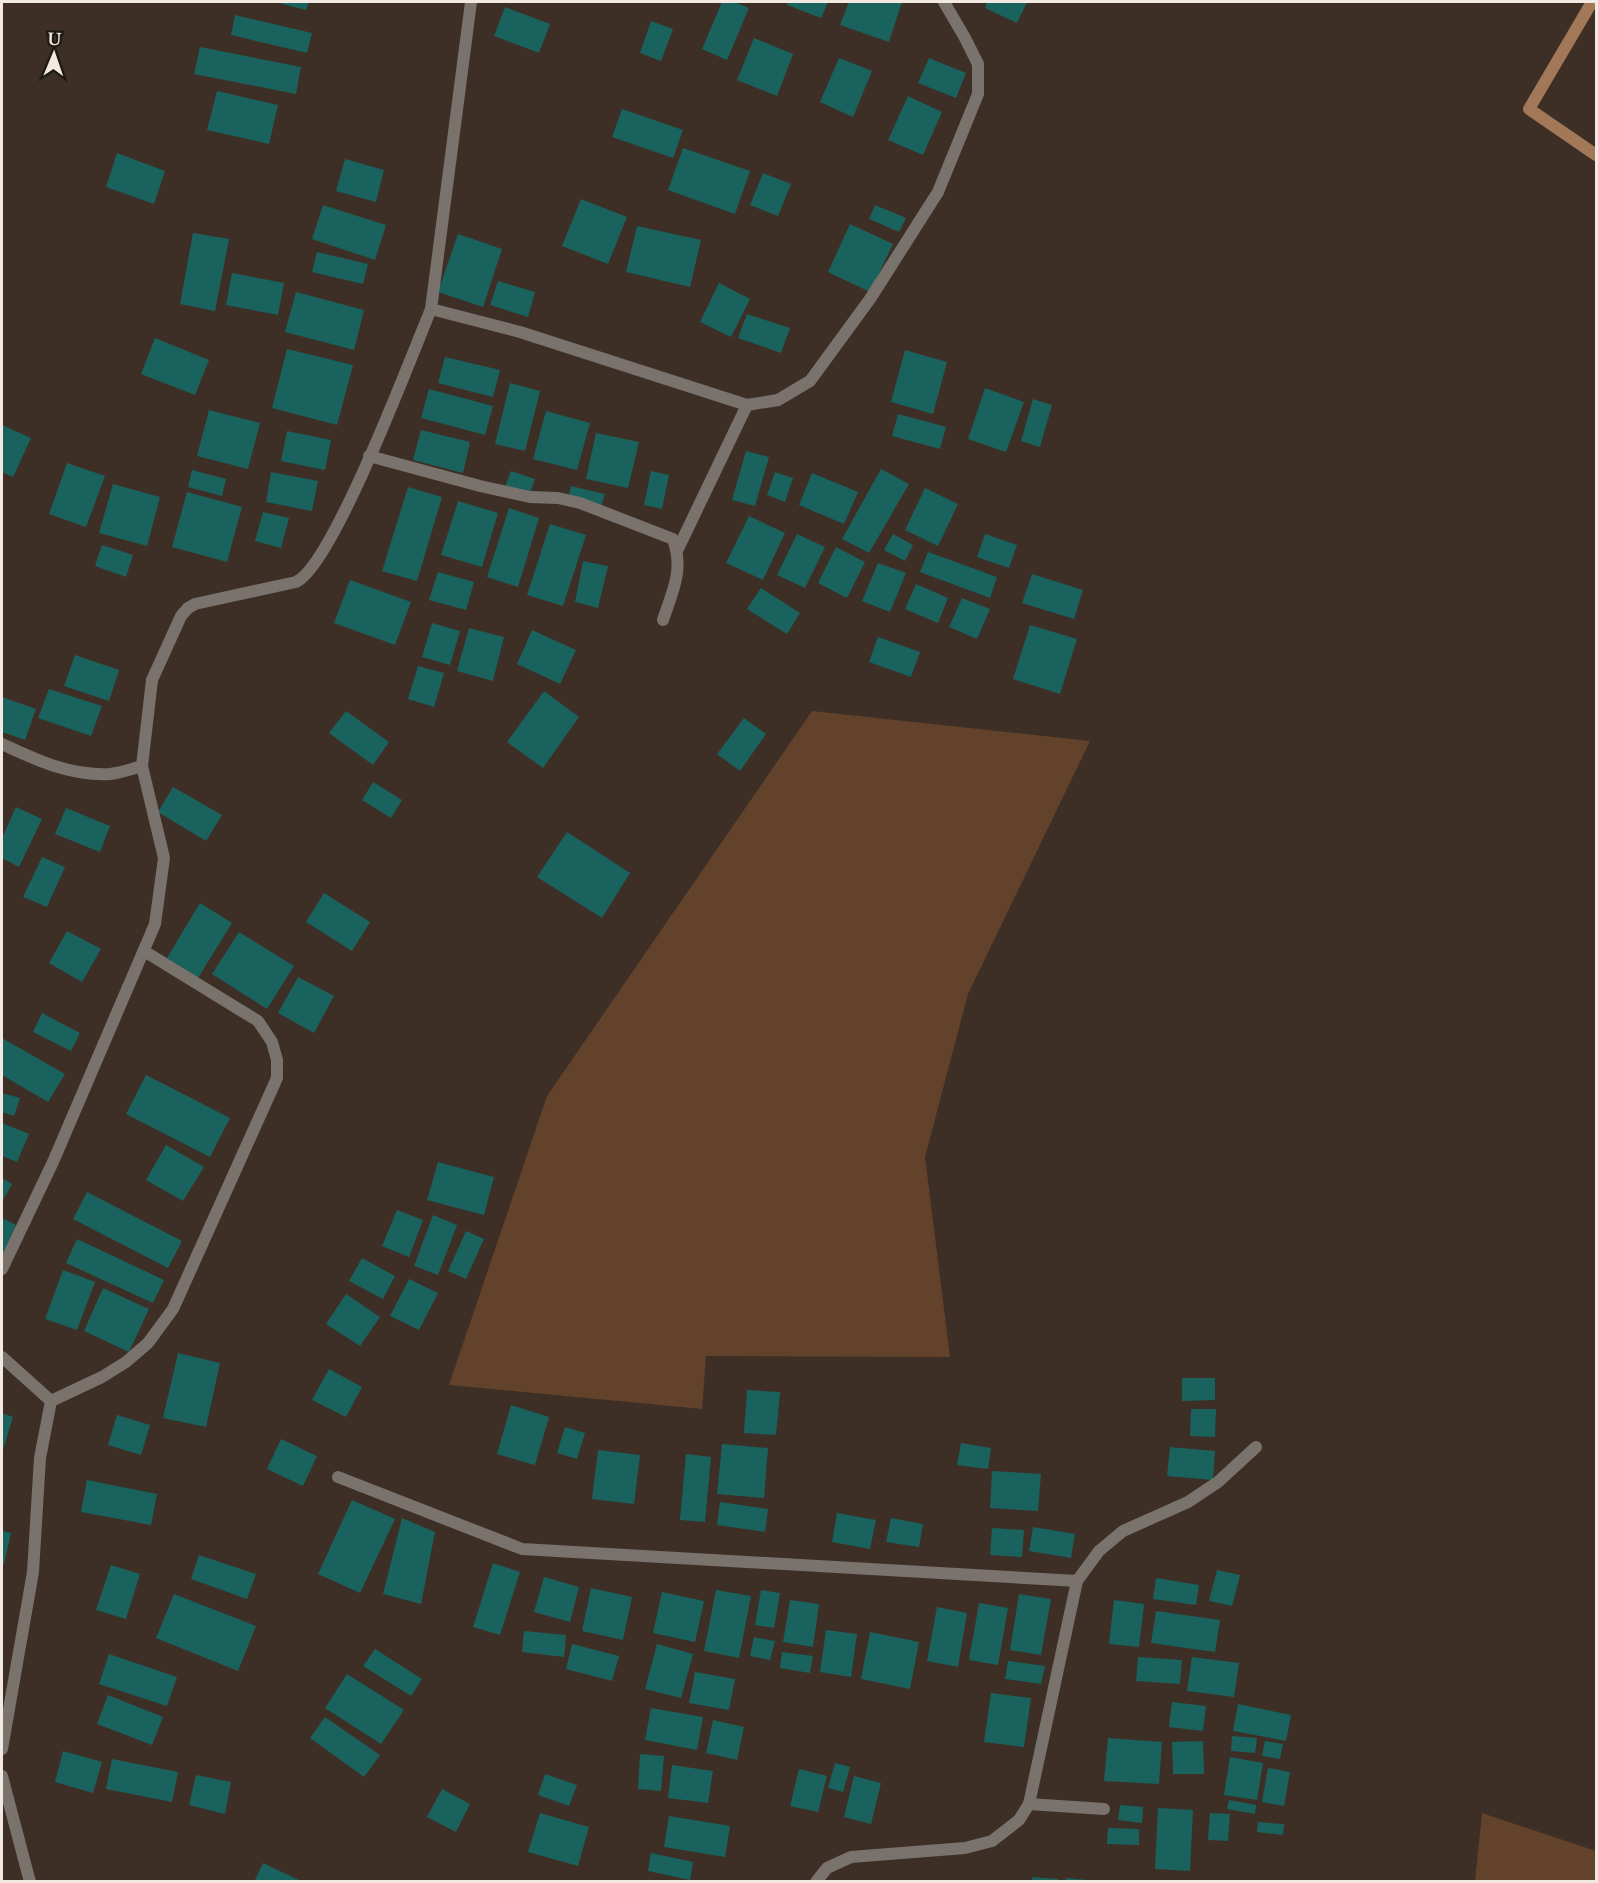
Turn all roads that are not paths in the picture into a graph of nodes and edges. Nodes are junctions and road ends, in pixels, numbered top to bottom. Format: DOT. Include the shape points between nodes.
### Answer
graph roads {
  1 [pos="471,2"];
  2 [pos="944,2"];
  3 [pos="431,309"];
  4 [pos="747,405"];
  5 [pos="369,456"];
  6 [pos="677,551"];
  7 [pos="663,620"];
  8 [pos="2,744"];
  9 [pos="142,766"];
  10 [pos="144,951"];
  11 [pos="2,1269"];
  12 [pos="2,1357"];
  13 [pos="51,1401"];
  14 [pos="1256,1447"];
  15 [pos="338,1477"];
  16 [pos="1077,1581"];
  17 [pos="2,1749"];
  18 [pos="2,1776"];
  19 [pos="1029,1804"];
  20 [pos="1104,1809"];
  21 [pos="30,1881"];
  22 [pos="816,1881"];
  1 -- 3 [label="street"];
  2 -- 4 [label="street" via="978,64 978,94 938,192 870,299 810,381 778,399"];
  3 -- 4 [label="street" via="520,332"];
  3 -- 5 [label="street"];
  4 -- 6 [label="street"];
  5 -- 6 [label="street" via="480,486 580,503 673,538"];
  5 -- 9 [label="street" via="338,527 303,579 195,603 181,616 152,680"];
  6 -- 7 [label="street" via="678,576"];
  8 -- 9 [label="street" via="44,764 73,772 111,774"];
  9 -- 10 [label="street" via="164,858 155,924"];
  10 -- 11 [label="street"];
  10 -- 13 [label="street" via="258,1021 272,1042 277,1078 173,1309 148,1343 126,1362"];
  12 -- 13 [label="street"];
  13 -- 17 [label="street" via="40,1458 33,1572"];
  14 -- 16 [label="street" via="1218,1482 1188,1502 1124,1532 1099,1551"];
  15 -- 16 [label="street" via="522,1549"];
  16 -- 19 [label="street"];
  18 -- 21 [label="street"];
  19 -- 20 [label="street"];
  19 -- 22 [label="street" via="1018,1820 992,1841 965,1848 851,1857 827,1868"];
}
